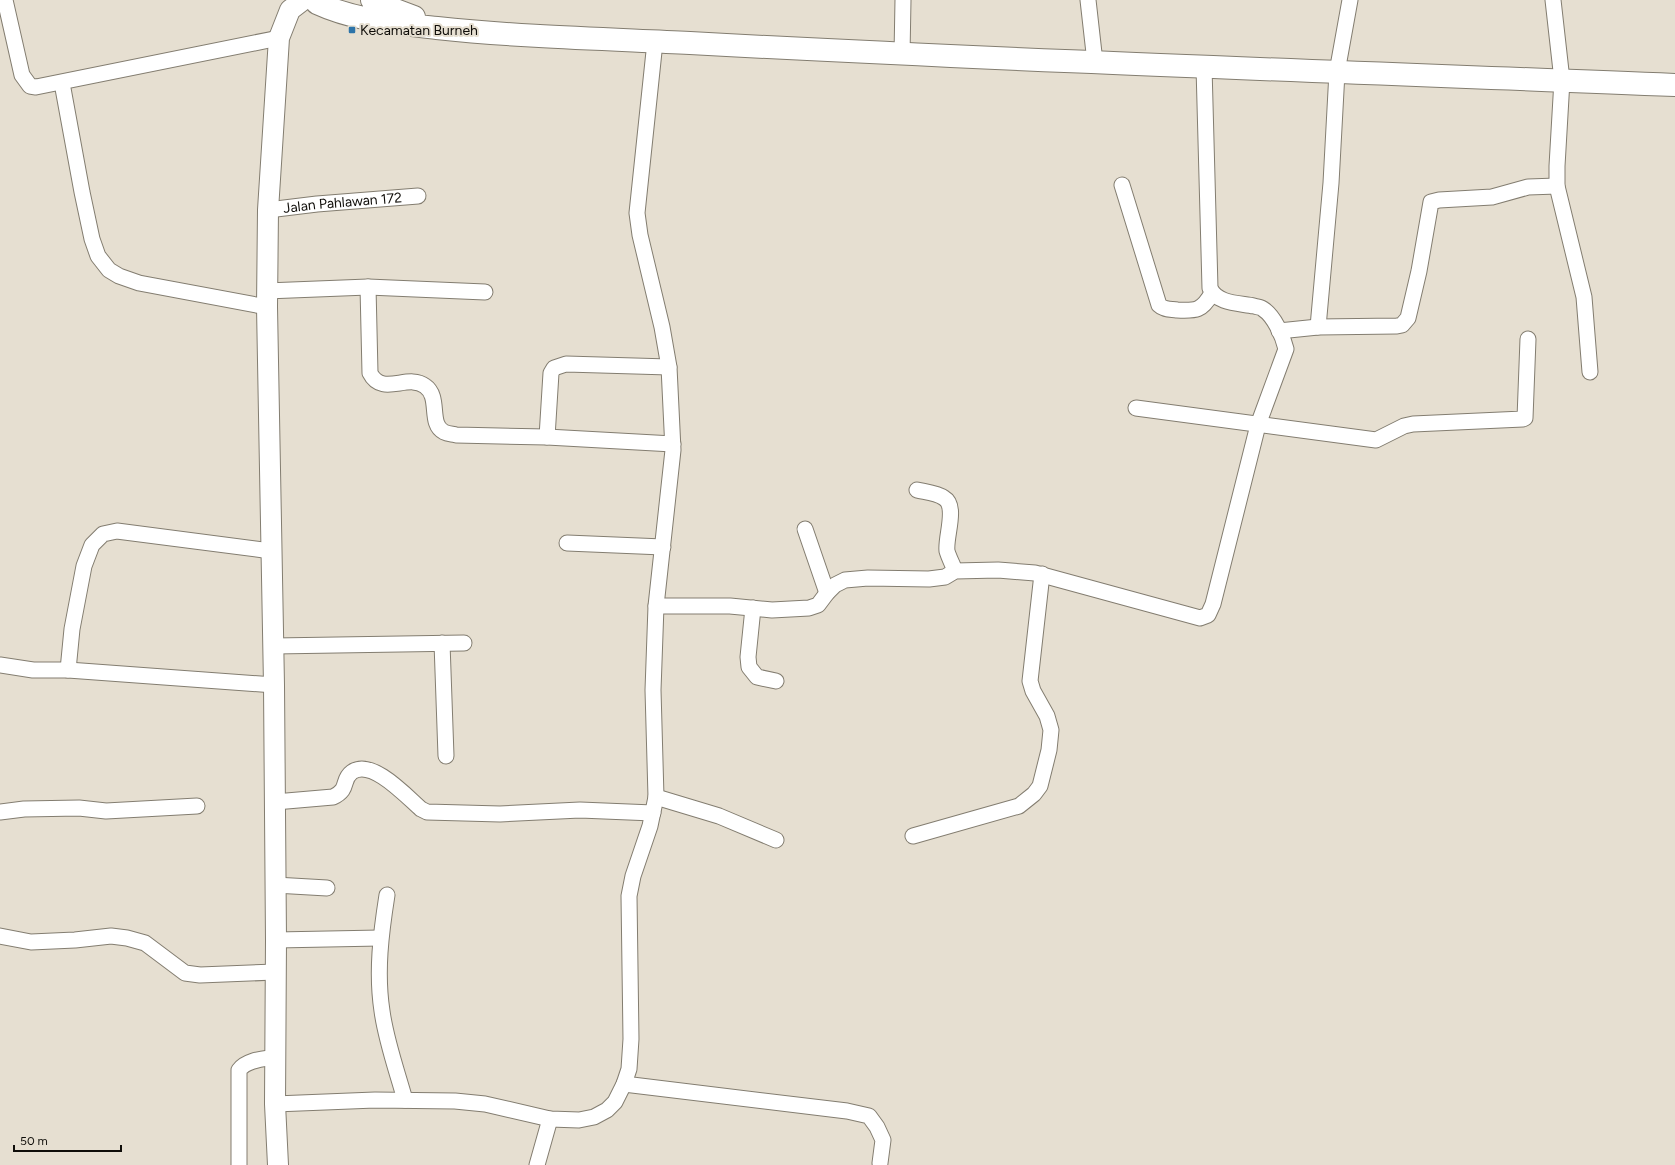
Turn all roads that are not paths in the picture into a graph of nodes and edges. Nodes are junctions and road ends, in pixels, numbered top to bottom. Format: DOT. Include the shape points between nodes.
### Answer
graph roads {
  1 [pos="5,0"];
  2 [pos="372,0"];
  3 [pos="903,0"];
  4 [pos="1088,0"];
  5 [pos="1350,0"];
  6 [pos="1553,0"];
  7 [pos="316,1"];
  8 [pos="455,30"];
  9 [pos="279,38"];
  10 [pos="655,42"];
  11 [pos="902,55"];
  12 [pos="1095,62"];
  13 [pos="1204,67"];
  14 [pos="1337,72"];
  15 [pos="1562,80"];
  16 [pos="62,83"];
  17 [pos="1675,85"];
  18 [pos="1122,185"];
  19 [pos="1557,186"];
  20 [pos="418,196"];
  21 [pos="268,210"];
  22 [pos="368,287"];
  23 [pos="485,292"];
  24 [pos="1212,293"];
  25 [pos="266,299"];
  26 [pos="1318,327"];
  27 [pos="1279,331"];
  28 [pos="1528,339"];
  29 [pos="669,367"];
  30 [pos="1590,372"];
  31 [pos="1136,408"];
  32 [pos="1258,425"];
  33 [pos="547,437"];
  34 [pos="673,444"];
  35 [pos="917,490"];
  36 [pos="805,529"];
  37 [pos="567,543"];
  38 [pos="663,547"];
  39 [pos="271,551"];
  40 [pos="955,571"];
  41 [pos="1042,574"];
  42 [pos="827,593"];
  43 [pos="656,606"];
  44 [pos="753,608"];
  45 [pos="442,643"];
  46 [pos="464,643"];
  47 [pos="274,646"];
  48 [pos="0,664"];
  49 [pos="68,670"];
  50 [pos="776,681"];
  51 [pos="274,686"];
  52 [pos="446,756"];
  53 [pos="656,797"];
  54 [pos="275,802"];
  55 [pos="197,806"];
  56 [pos="0,812"];
  57 [pos="653,813"];
  58 [pos="913,836"];
  59 [pos="776,840"];
  60 [pos="275,885"];
  61 [pos="326,888"];
  62 [pos="387,895"];
  63 [pos="0,936"];
  64 [pos="380,938"];
  65 [pos="276,940"];
  66 [pos="276,972"];
  67 [pos="274,1057"];
  68 [pos="624,1084"];
  69 [pos="405,1100"];
  70 [pos="275,1104"];
  71 [pos="550,1119"];
  72 [pos="880,1163"];
  73 [pos="239,1165"];
  74 [pos="278,1165"];
  75 [pos="537,1165"];
  1 -- 16 [label="street" via="25,81 36,87"];
  2 -- 8 [label="highway"];
  3 -- 11 [label="street"];
  4 -- 12 [label="street"];
  5 -- 14 [label="street"];
  6 -- 15 [label="street"];
  7 -- 8 [label="highway" via="338,13 360,18"];
  7 -- 9 [label="main road" via="290,10"];
  8 -- 10 [label="highway" via="552,38"];
  9 -- 16 [label="street"];
  9 -- 21 [label="main road"];
  10 -- 11 [label="highway"];
  10 -- 29 [label="street" via="637,213"];
  11 -- 12 [label="highway"];
  12 -- 13 [label="highway"];
  13 -- 14 [label="highway"];
  13 -- 24 [label="street" via="1209,283"];
  14 -- 15 [label="highway"];
  14 -- 26 [label="street" via="1332,183"];
  15 -- 17 [label="highway"];
  15 -- 19 [label="street"];
  16 -- 25 [label="street" via="92,239 98,256 109,270 139,283"];
  18 -- 24 [label="street" via="1159,305 1169,309 1194,310 1206,303"];
  19 -- 26 [label="street" via="1528,187 1492,197 1431,202 1419,270 1405,322 1397,326"];
  19 -- 30 [label="street" via="1584,297"];
  20 -- 21 [label="street, Jalan Pahlawan 172"];
  21 -- 25 [label="main road"];
  22 -- 23 [label="street"];
  22 -- 25 [label="street"];
  22 -- 33 [label="street" via="370,373 373,380 383,385 416,382 425,386 433,394 436,424 444,432 456,435"];
  24 -- 27 [label="street" via="1217,298 1262,308 1271,316"];
  25 -- 39 [label="main road"];
  26 -- 27 [label="street"];
  27 -- 32 [label="street" via="1286,349"];
  28 -- 32 [label="street" via="1525,418 1522,419 1413,424 1376,440"];
  29 -- 33 [label="street" via="566,364 554,368 551,373"];
  29 -- 34 [label="street"];
  31 -- 32 [label="street"];
  32 -- 41 [label="street" via="1213,604 1208,615 1200,618"];
  33 -- 34 [label="street"];
  34 -- 38 [label="street"];
  35 -- 40 [label="street" via="944,498 948,503 950,516 947,551"];
  36 -- 42 [label="street"];
  37 -- 38 [label="street"];
  38 -- 43 [label="street"];
  39 -- 47 [label="main road"];
  39 -- 49 [label="street" via="117,531 102,534 92,545 84,566 72,629"];
  40 -- 41 [label="street" via="998,570"];
  40 -- 42 [label="street" via="945,577 929,580 845,580"];
  41 -- 58 [label="street" via="1030,681 1051,730 1040,786 1020,806"];
  42 -- 44 [label="street" via="818,605 809,608"];
  43 -- 44 [label="street"];
  43 -- 53 [label="street" via="653,690"];
  44 -- 50 [label="street" via="749,668 757,676"];
  45 -- 46 [label="street"];
  45 -- 47 [label="street"];
  45 -- 52 [label="street"];
  47 -- 51 [label="main road"];
  48 -- 49 [label="street" via="33,670"];
  49 -- 51 [label="street"];
  51 -- 54 [label="main road"];
  53 -- 57 [label="street"];
  53 -- 59 [label="street" via="719,816"];
  54 -- 57 [label="street" via="333,797 344,788 347,777 353,771 370,769 384,776 427,812 500,814 580,810"];
  54 -- 60 [label="main road"];
  55 -- 56 [label="street" via="106,811 80,808 24,809"];
  57 -- 68 [label="street" via="629,896 631,1039 629,1069"];
  60 -- 61 [label="street"];
  60 -- 65 [label="main road"];
  62 -- 64 [label="street"];
  63 -- 66 [label="street" via="31,942 111,936 145,943 185,973 200,975"];
  64 -- 65 [label="street"];
  64 -- 69 [label="street" via="382,1010 386,1034"];
  65 -- 66 [label="main road"];
  66 -- 67 [label="main road"];
  67 -- 70 [label="main road"];
  67 -- 73 [label="street" via="242,1065 239,1070"];
  68 -- 71 [label="street" via="615,1102 594,1117 578,1120"];
  68 -- 72 [label="street" via="847,1110 869,1116 878,1126 883,1140"];
  69 -- 70 [label="street"];
  69 -- 71 [label="street" via="485,1104"];
  70 -- 74 [label="main road"];
  71 -- 75 [label="street"];
}
